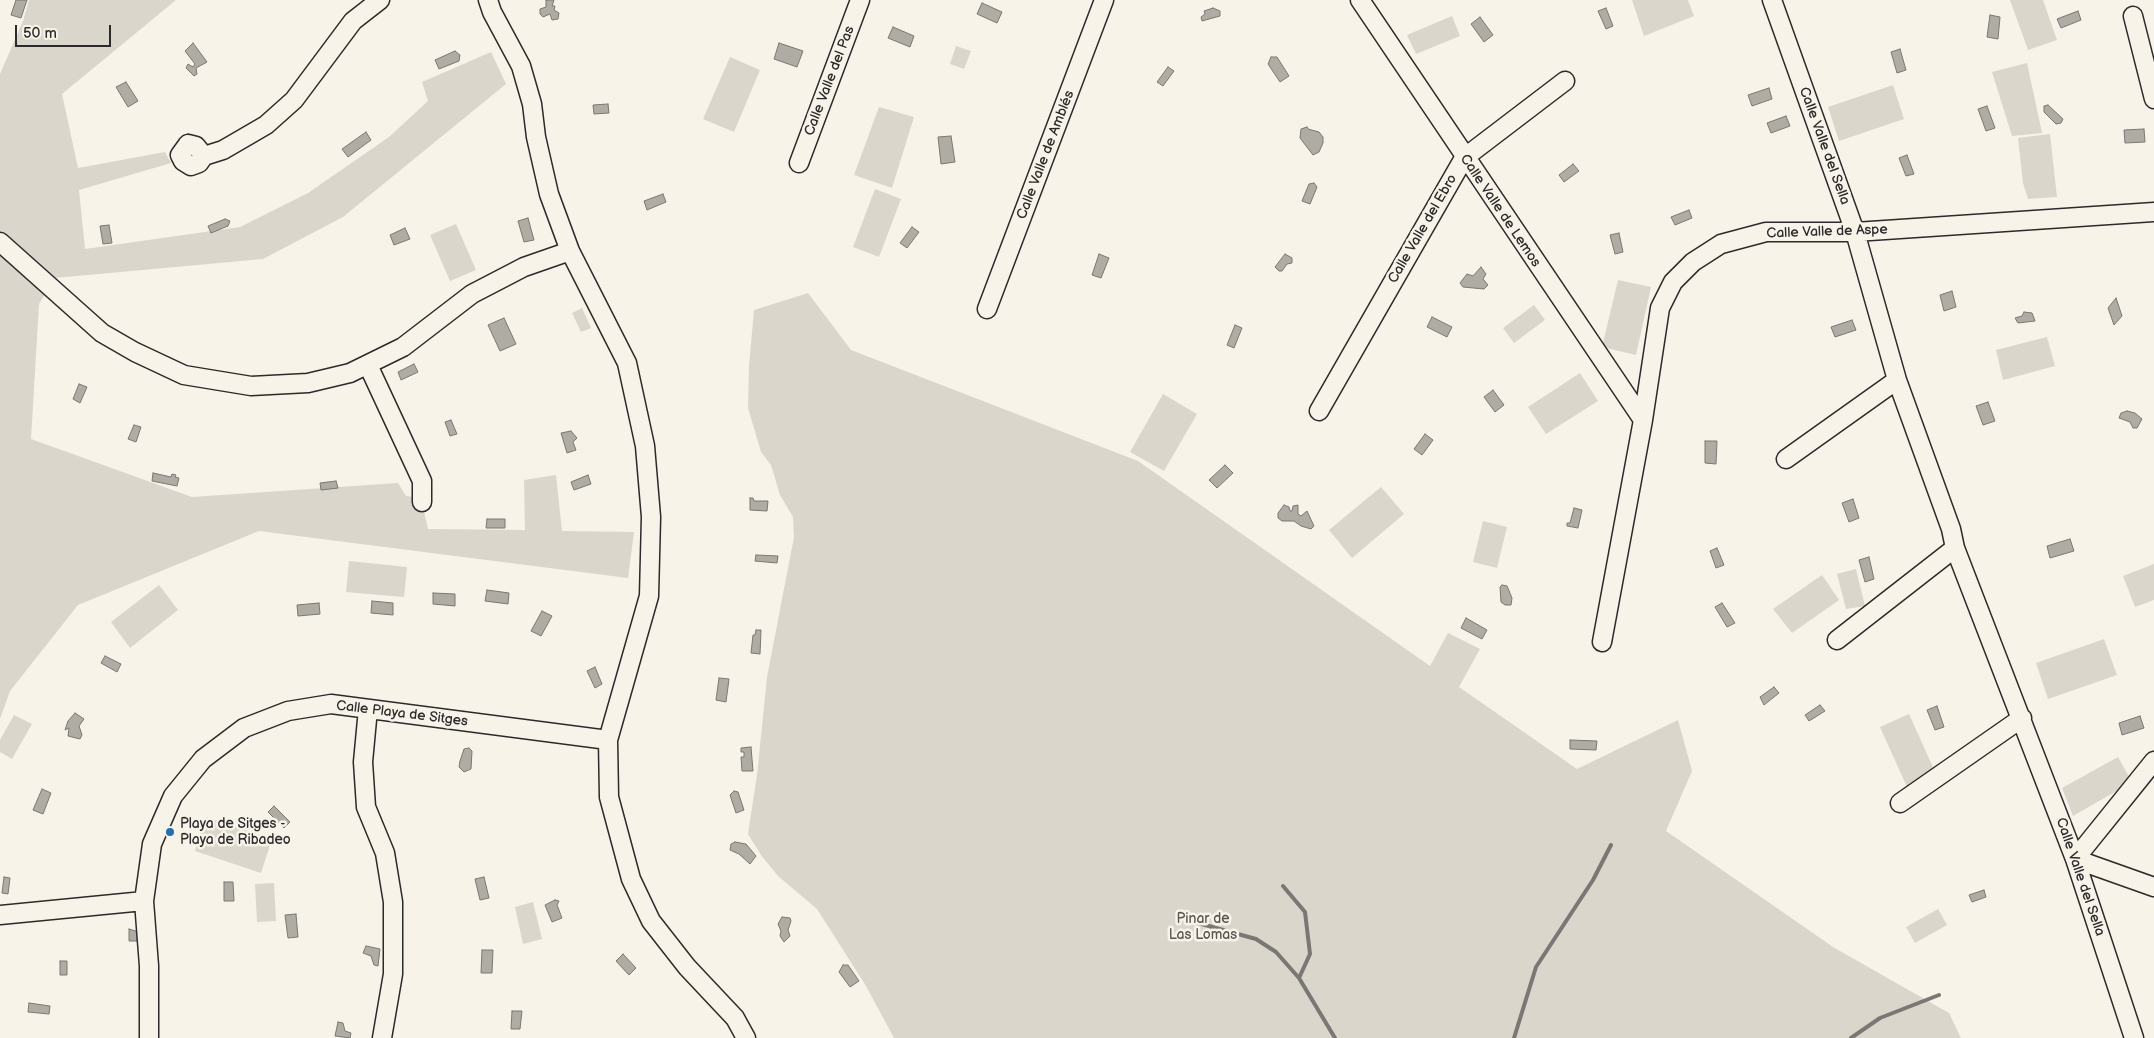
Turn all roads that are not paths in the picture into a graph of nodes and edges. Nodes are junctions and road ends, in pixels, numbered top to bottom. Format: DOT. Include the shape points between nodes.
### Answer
graph roads {
  1 [pos="380,0"];
  2 [pos="488,0"];
  3 [pos="860,0"];
  4 [pos="1104,0"];
  5 [pos="1360,0"];
  6 [pos="1772,0"];
  7 [pos="2133,16"];
  8 [pos="1565,81"];
  9 [pos="2154,99"];
  10 [pos="204,156"];
  11 [pos="1464,158"];
  12 [pos="799,163"];
  13 [pos="2154,212"];
  14 [pos="1855,232"];
  15 [pos="0,242"];
  16 [pos="570,251"];
  17 [pos="987,310"];
  18 [pos="368,365"];
  19 [pos="1897,380"];
  20 [pos="1319,411"];
  21 [pos="1643,420"];
  22 [pos="1786,459"];
  23 [pos="422,502"];
  24 [pos="1955,548"];
  25 [pos="1837,640"];
  26 [pos="1602,642"];
  27 [pos="368,709"];
  28 [pos="2022,718"];
  29 [pos="608,740"];
  30 [pos="2154,761"];
  31 [pos="1900,803"];
  32 [pos="2075,859"];
  33 [pos="2154,887"];
  34 [pos="144,901"];
  35 [pos="0,915"];
  36 [pos="149,1038"];
  37 [pos="382,1038"];
  38 [pos="746,1038"];
  39 [pos="2134,1038"];
  1 -- 10 [label="street" via="353,21 294,100 266,126 223,150"];
  2 -- 16 [label="street" via="521,66 532,104 549,194"];
  3 -- 12 [label="street, Calle Valle del Pas"];
  4 -- 17 [label="street, Calle Valle de Amblés"];
  5 -- 11 [label="street, Calle Valle de Lemos"];
  6 -- 14 [label="street, Calle Valle del Sella"];
  7 -- 9 [label="street"];
  8 -- 11 [label="street, Calle Valle del Ebro"];
  11 -- 20 [label="street, Calle Valle del Ebro"];
  11 -- 21 [label="street, Calle Valle de Lemos"];
  13 -- 14 [label="street, Calle Valle de Aspe"];
  14 -- 19 [label="street, Calle Valle del Sella"];
  14 -- 21 [label="street, Calle Valle de Aspe" via="1766,232 1721,244 1693,262 1673,282 1660,308"];
  15 -- 18 [label="street" via="102,333 184,375 251,386 308,383"];
  16 -- 18 [label="street" via="524,267 472,294 403,347"];
  16 -- 29 [label="street" via="627,363 645,446 652,517 649,596"];
  18 -- 23 [label="street" via="422,481"];
  19 -- 22 [label="street"];
  19 -- 24 [label="street, Calle Valle del Sella"];
  21 -- 26 [label="street, Calle Valle de Aspe"];
  24 -- 25 [label="street"];
  24 -- 28 [label="street, Calle Valle del Sella"];
  27 -- 29 [label="street, Calle Playa de Sitges"];
  27 -- 34 [label="street, Calle Playa de Sitges" via="331,704 288,711 244,728 203,759 172,796 152,844"];
  27 -- 37 [label="street" via="363,762 366,807 385,853 393,902 393,974"];
  28 -- 31 [label="street"];
  28 -- 32 [label="street, Calle Valle del Sella"];
  29 -- 38 [label="street" via="609,798 631,879 651,921 687,967 735,1018"];
  30 -- 32 [label="street"];
  32 -- 33 [label="street"];
  32 -- 39 [label="street, Calle Valle del Sella"];
  34 -- 35 [label="street"];
  34 -- 36 [label="street, Calle Playa de Sitges" via="149,966"];
}
